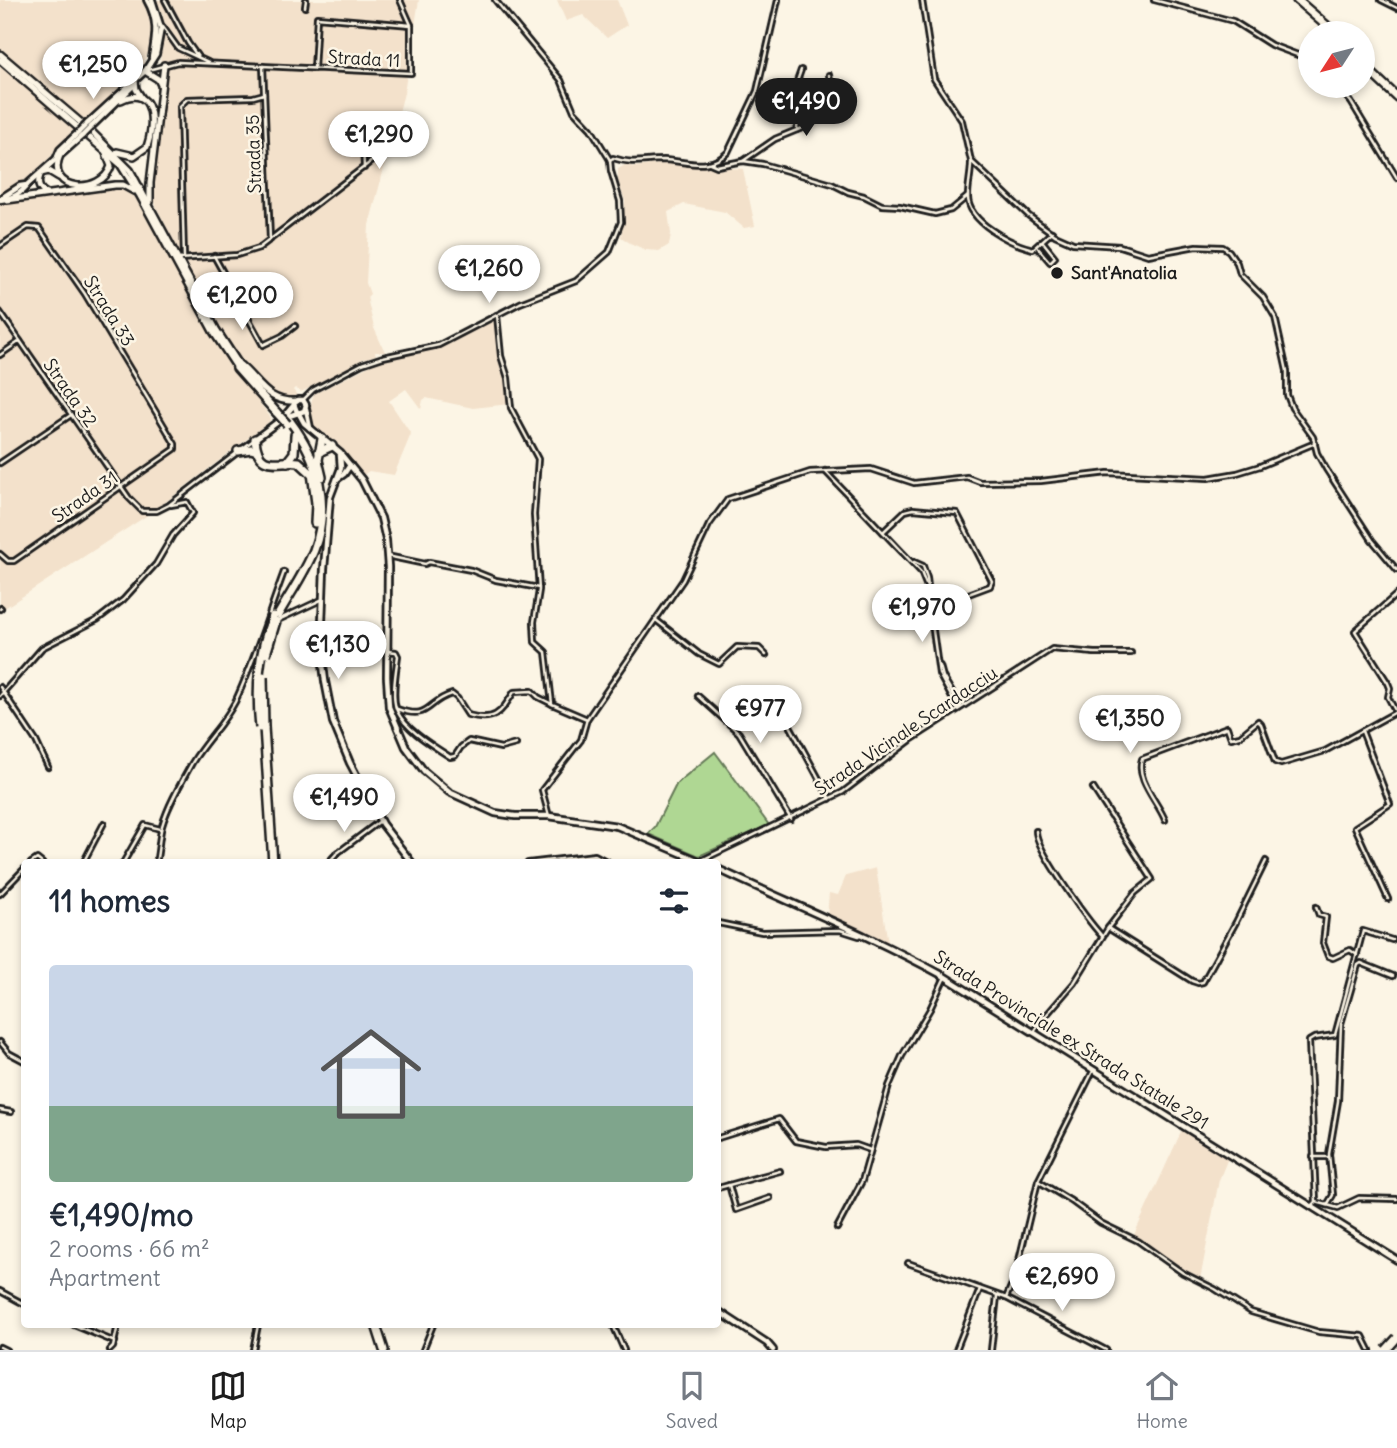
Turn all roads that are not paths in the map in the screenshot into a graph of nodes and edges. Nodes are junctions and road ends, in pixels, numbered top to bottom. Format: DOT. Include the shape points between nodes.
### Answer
graph roads {
  1 [pos="150,0"];
  2 [pos="165,0"];
  3 [pos="306,0"];
  4 [pos="400,0"];
  5 [pos="495,0"];
  6 [pos="778,0"];
  7 [pos="922,0"];
  8 [pos="1154,0"];
  9 [pos="1290,0"];
  10 [pos="1297,0"];
  11 [pos="1381,0"];
  12 [pos="305,7"];
  13 [pos="1397,8"];
  14 [pos="159,20"];
  15 [pos="1314,21"];
  16 [pos="1321,21"];
  17 [pos="411,25"];
  18 [pos="1298,55"];
  19 [pos="0,57"];
  20 [pos="152,59"];
  21 [pos="200,59"];
  22 [pos="215,64"];
  23 [pos="164,65"];
  24 [pos="263,66"];
  25 [pos="314,69"];
  26 [pos="800,70"];
  27 [pos="145,71"];
  28 [pos="1376,71"];
  29 [pos="829,75"];
  30 [pos="1376,77"];
  31 [pos="135,81"];
  32 [pos="161,85"];
  33 [pos="1397,90"];
  34 [pos="264,94"];
  35 [pos="1397,97"];
  36 [pos="142,98"];
  37 [pos="1348,98"];
  38 [pos="121,100"];
  39 [pos="89,126"];
  40 [pos="797,130"];
  41 [pos="108,150"];
  42 [pos="58,156"];
  43 [pos="610,160"];
  44 [pos="743,161"];
  45 [pos="971,161"];
  46 [pos="710,163"];
  47 [pos="364,168"];
  48 [pos="41,173"];
  49 [pos="1397,178"];
  50 [pos="61,179"];
  51 [pos="28,184"];
  52 [pos="49,194"];
  53 [pos="140,196"];
  54 [pos="968,196"];
  55 [pos="0,200"];
  56 [pos="7,200"];
  57 [pos="150,205"];
  58 [pos="1052,232"];
  59 [pos="270,240"];
  60 [pos="1043,242"];
  61 [pos="0,246"];
  62 [pos="1037,247"];
  63 [pos="214,256"];
  64 [pos="182,258"];
  65 [pos="0,312"];
  66 [pos="497,315"];
  67 [pos="295,326"];
  68 [pos="20,341"];
  69 [pos="0,355"];
  70 [pos="238,366"];
  71 [pos="298,402"];
  72 [pos="306,408"];
  73 [pos="298,412"];
  74 [pos="71,415"];
  75 [pos="284,417"];
  76 [pos="304,423"];
  77 [pos="310,429"];
  78 [pos="295,435"];
  79 [pos="258,437"];
  80 [pos="322,439"];
  81 [pos="1315,443"];
  82 [pos="332,446"];
  83 [pos="175,450"];
  84 [pos="238,451"];
  85 [pos="319,452"];
  86 [pos="340,453"];
  87 [pos="260,454"];
  88 [pos="287,462"];
  89 [pos="0,463"];
  90 [pos="351,465"];
  91 [pos="825,471"];
  92 [pos="342,473"];
  93 [pos="312,474"];
  94 [pos="362,480"];
  95 [pos="121,487"];
  96 [pos="321,495"];
  97 [pos="169,505"];
  98 [pos="883,532"];
  99 [pos="0,554"];
  100 [pos="387,556"];
  101 [pos="1397,570"];
  102 [pos="284,572"];
  103 [pos="539,588"];
  104 [pos="1397,594"];
  105 [pos="323,599"];
  106 [pos="929,609"];
  107 [pos="275,617"];
  108 [pos="656,620"];
  109 [pos="263,626"];
  110 [pos="387,651"];
  111 [pos="1131,653"];
  112 [pos="766,655"];
  113 [pos="0,687"];
  114 [pos="4,693"];
  115 [pos="0,696"];
  116 [pos="698,696"];
  117 [pos="775,698"];
  118 [pos="552,704"];
  119 [pos="960,708"];
  120 [pos="396,709"];
  121 [pos="1396,713"];
  122 [pos="587,719"];
  123 [pos="1362,731"];
  124 [pos="516,744"];
  125 [pos="48,767"];
  126 [pos="1093,788"];
  127 [pos="830,799"];
  128 [pos="549,816"];
  129 [pos="791,819"];
  130 [pos="1165,820"];
  131 [pos="380,821"];
  132 [pos="104,823"];
  133 [pos="161,829"];
  134 [pos="1036,831"];
  135 [pos="85,859"];
  136 [pos="125,859"];
  137 [pos="157,859"];
  138 [pos="271,859"];
  139 [pos="332,859"];
  140 [pos="409,859"];
  141 [pos="562,859"];
  142 [pos="602,859"];
  143 [pos="693,859"];
  144 [pos="706,859"];
  145 [pos="1266,861"];
  146 [pos="721,870"];
  147 [pos="21,872"];
  148 [pos="0,894"];
  149 [pos="1388,899"];
  150 [pos="1316,907"];
  151 [pos="721,924"];
  152 [pos="1108,928"];
  153 [pos="1102,936"];
  154 [pos="872,939"];
  155 [pos="1392,940"];
  156 [pos="1357,955"];
  157 [pos="1393,976"];
  158 [pos="945,977"];
  159 [pos="1034,1032"];
  160 [pos="0,1042"];
  161 [pos="21,1060"];
  162 [pos="1094,1070"];
  163 [pos="0,1110"];
  164 [pos="11,1112"];
  165 [pos="721,1137"];
  166 [pos="871,1150"];
  167 [pos="1313,1157"];
  168 [pos="1329,1157"];
  169 [pos="780,1171"];
  170 [pos="1038,1181"];
  171 [pos="729,1185"];
  172 [pos="721,1187"];
  173 [pos="770,1198"];
  174 [pos="1397,1199"];
  175 [pos="1316,1202"];
  176 [pos="1327,1205"];
  177 [pos="1311,1207"];
  178 [pos="837,1228"];
  179 [pos="1397,1260"];
  180 [pos="908,1264"];
  181 [pos="980,1289"];
  182 [pos="0,1291"];
  183 [pos="997,1296"];
  184 [pos="1006,1298"];
  185 [pos="21,1302"];
  186 [pos="721,1313"];
  187 [pos="81,1328"];
  188 [pos="117,1328"];
  189 [pos="257,1328"];
  190 [pos="379,1328"];
  191 [pos="432,1328"];
  192 [pos="614,1328"];
  193 [pos="1397,1338"];
  194 [pos="115,1342"];
  195 [pos="1397,1346"];
  196 [pos="0,1347"];
  197 [pos="6,1350"];
  198 [pos="110,1350"];
  199 [pos="253,1350"];
  200 [pos="387,1350"];
  201 [pos="422,1350"];
  202 [pos="624,1350"];
  203 [pos="773,1350"];
  204 [pos="956,1350"];
  205 [pos="991,1350"];
  206 [pos="1106,1350"];
  207 [pos="1370,1350"];
  208 [pos="1385,1350"];
  209 [pos="1392,1350"];
  1 -- 14 [label="street"];
  1 -- 20 [label="street" via="157,32"];
  2 -- 21 [label="street"];
  3 -- 12 [label="street"];
  4 -- 17 [label="street"];
  5 -- 43 [label="street" via="561,80 574,111"];
  6 -- 46 [label="street" via="757,91 728,152"];
  7 -- 45 [label="street" via="934,79 962,121"];
  8 -- 18 [label="street" via="1233,21 1271,45"];
  9 -- 15 [label="highway"];
  10 -- 16 [label="highway"];
  11 -- 13 [label="street"];
  14 -- 20 [label="street" via="160,41"];
  14 -- 21 [label="street, Strada 11" via="173,44"];
  17 -- 25 [label="street, Strada 11" via="411,73"];
  17 -- 25 [label="street, Strada 11" via="317,17"];
  19 -- 41 [label="main road"];
  20 -- 23 [label="street, Strada 11"];
  20 -- 27 [label="street"];
  21 -- 22 [label="street, Strada 11"];
  22 -- 23 [label="street, Strada 11"];
  22 -- 24 [label="street, Strada 11"];
  23 -- 27 [label="street, Strada 11"];
  23 -- 32 [label="main road"];
  24 -- 25 [label="street, Strada 11"];
  24 -- 34 [label="street, Strada 35"];
  26 -- 40 [label="street" via="795,87"];
  27 -- 31 [label="street"];
  27 -- 32 [label="main road"];
  28 -- 33 [label="highway"];
  29 -- 40 [label="street" via="830,110"];
  30 -- 35 [label="highway"];
  31 -- 36 [label="main road"];
  31 -- 38 [label="street"];
  31 -- 39 [label="street"];
  32 -- 57 [label="main road"];
  34 -- 59 [label="street, Strada 35"];
  34 -- 64 [label="street" via="187,99 180,106"];
  36 -- 38 [label="main road"];
  36 -- 41 [label="main road" via="152,115 147,147 134,156"];
  37 -- 49 [label="street"];
  38 -- 39 [label="street"];
  39 -- 42 [label="street, bridge"];
  40 -- 44 [label="street"];
  41 -- 50 [label="main road" via="111,166 106,177 73,186"];
  41 -- 53 [label="main road"];
  41 -- 57 [label="main road" via="130,170"];
  42 -- 48 [label="street"];
  42 -- 50 [label="main road"];
  43 -- 46 [label="street"];
  43 -- 66 [label="street" via="622,212 609,252 571,284"];
  44 -- 46 [label="street"];
  44 -- 54 [label="street" via="832,184 882,205 935,214 951,211"];
  45 -- 54 [label="street"];
  45 -- 58 [label="street"];
  47 -- 47 [label="street" via="373,161 399,140 363,140"];
  47 -- 59 [label="street"];
  48 -- 50 [label="main road" via="49,171"];
  48 -- 51 [label="street"];
  48 -- 52 [label="main road" via="38,186"];
  51 -- 55 [label="street"];
  51 -- 56 [label="street"];
  52 -- 53 [label="main road" via="123,184"];
  52 -- 56 [label="main road"];
  53 -- 70 [label="main road" via="214,333"];
  54 -- 62 [label="street" via="973,210 1000,236 1021,246"];
  55 -- 56 [label="street"];
  57 -- 64 [label="main road"];
  58 -- 60 [label="street"];
  58 -- 81 [label="street" via="1073,243 1120,246 1148,255 1196,246 1229,251 1240,274 1275,317 1289,401"];
  59 -- 63 [label="street" via="247,253"];
  60 -- 62 [label="street"];
  60 -- 62 [label="street" via="1055,257 1050,262"];
  61 -- 83 [label="street, Strada 33" via="28,227 39,228 99,315 176,444"];
  63 -- 64 [label="street"];
  63 -- 67 [label="street" via="263,345"];
  64 -- 70 [label="main road"];
  65 -- 68 [label="street, Strada 32"];
  66 -- 71 [label="street" via="433,347 362,364"];
  66 -- 103 [label="street" via="511,408 538,459 534,515"];
  68 -- 69 [label="street"];
  68 -- 74 [label="street, Strada 32"];
  70 -- 71 [label="main road" via="271,396"];
  70 -- 75 [label="highway"];
  71 -- 72 [label="street"];
  71 -- 73 [label="street"];
  71 -- 75 [label="street"];
  72 -- 73 [label="street"];
  72 -- 77 [label="street"];
  73 -- 75 [label="street"];
  73 -- 76 [label="street"];
  74 -- 89 [label="street"];
  74 -- 95 [label="street, Strada 32"];
  75 -- 76 [label="street"];
  75 -- 78 [label="highway"];
  75 -- 79 [label="street"];
  75 -- 96 [label="highway" via="311,455"];
  76 -- 77 [label="street"];
  77 -- 80 [label="street"];
  78 -- 88 [label="highway" via="294,453"];
  78 -- 93 [label="highway"];
  79 -- 84 [label="street"];
  79 -- 87 [label="highway"];
  80 -- 82 [label="street"];
  80 -- 85 [label="highway"];
  81 -- 91 [label="street" via="1260,466 1208,478 1108,473 1041,481 980,482 967,477 914,483 870,469"];
  81 -- 101 [label="street" via="1326,469"];
  82 -- 85 [label="highway"];
  82 -- 86 [label="street"];
  83 -- 95 [label="street, Strada 31"];
  84 -- 87 [label="highway" via="251,449"];
  84 -- 97 [label="street"];
  85 -- 96 [label="highway"];
  86 -- 90 [label="street"];
  86 -- 92 [label="street"];
  87 -- 88 [label="highway" via="271,463"];
  88 -- 93 [label="highway" via="299,462"];
  90 -- 92 [label="street"];
  90 -- 94 [label="street"];
  91 -- 98 [label="street"];
  91 -- 108 [label="street" via="794,475 728,499"];
  92 -- 94 [label="street"];
  92 -- 105 [label="street" via="330,497"];
  93 -- 107 [label="highway" via="316,503 311,545"];
  94 -- 100 [label="street" via="381,518"];
  95 -- 97 [label="street, Strada 32" via="142,511"];
  95 -- 99 [label="street, Strada 31" via="14,561"];
  96 -- 107 [label="highway" via="313,551"];
  97 -- 114 [label="street" via="187,502 193,513 156,564 106,614 42,648"];
  98 -- 106 [label="street" via="921,572"];
  98 -- 106 [label="street" via="905,511 957,513 992,581 990,586"];
  100 -- 103 [label="street" via="471,569 496,580"];
  100 -- 110 [label="street"];
  102 -- 109 [label="street"];
  103 -- 118 [label="street" via="535,642 546,652"];
  104 -- 121 [label="street" via="1355,631 1388,683 1388,697"];
  105 -- 109 [label="street"];
  105 -- 131 [label="street" via="323,666 334,722"];
  106 -- 119 [label="street" via="939,674"];
  107 -- 138 [label="highway, bridge" via="264,663 262,728"];
  108 -- 112 [label="street" via="719,664 737,647 759,648"];
  108 -- 122 [label="street"];
  109 -- 133 [label="street" via="250,669 224,723 194,761"];
  110 -- 120 [label="street" via="398,656"];
  110 -- 128 [label="street" via="389,707 405,747 424,771 449,792 495,813"];
  111 -- 119 [label="street, Strada Vicinale Scardacciu" via="1052,649"];
  113 -- 114 [label="street"];
  114 -- 115 [label="street"];
  114 -- 125 [label="street"];
  116 -- 129 [label="street" via="739,733"];
  117 -- 127 [label="street"];
  118 -- 120 [label="street" via="531,691 514,692 489,718 468,715 452,694 415,715"];
  118 -- 122 [label="street"];
  119 -- 127 [label="street, Strada Vicinale Scardacciu"];
  120 -- 124 [label="street" via="413,731 450,757 469,741 501,748"];
  121 -- 123 [label="street"];
  122 -- 128 [label="street" via="581,740 542,790"];
  123 -- 130 [label="street" via="1325,751 1281,764 1275,762 1258,721 1240,736 1231,738 1227,727 1142,760 1144,781"];
  123 -- 149 [label="street" via="1390,804 1355,827"];
  126 -- 152 [label="street" via="1152,879"];
  127 -- 129 [label="street, Strada Vicinale Scardacciu"];
  128 -- 143 [label="street" via="617,826"];
  129 -- 144 [label="street, Strada Vicinale Scardacciu"];
  131 -- 139 [label="street"];
  131 -- 140 [label="street"];
  132 -- 135 [label="street"];
  133 -- 136 [label="street" via="145,825"];
  133 -- 137 [label="street"];
  134 -- 153 [label="street" via="1035,838"];
  141 -- 142 [label="street" via="595,855"];
  145 -- 152 [label="street" via="1203,982 1192,981"];
  146 -- 154 [label="street, Strada Provinciale ex Strada Statale 291"];
  147 -- 148 [label="street"];
  150 -- 156 [label="street" via="1319,915 1326,917 1322,943 1328,956 1350,950"];
  151 -- 154 [label="street" via="762,932 840,930"];
  152 -- 153 [label="street"];
  153 -- 159 [label="street" via="1074,983"];
  154 -- 158 [label="street, Strada Provinciale ex Strada Statale 291"];
  155 -- 156 [label="street" via="1363,931"];
  156 -- 167 [label="street" via="1335,1035 1309,1041"];
  157 -- 168 [label="street" via="1358,965 1341,1024 1338,1101"];
  158 -- 159 [label="street, Strada Provinciale ex Strada Statale 291"];
  158 -- 166 [label="street" via="889,1086"];
  159 -- 162 [label="street, Strada Provinciale ex Strada Statale 291"];
  160 -- 161 [label="street"];
  162 -- 170 [label="street"];
  162 -- 177 [label="street, Strada Provinciale ex Strada Statale 291"];
  163 -- 164 [label="street"];
  165 -- 166 [label="street" via="779,1119 796,1141"];
  166 -- 178 [label="street" via="862,1181"];
  167 -- 168 [label="street"];
  167 -- 175 [label="street"];
  168 -- 176 [label="street" via="1333,1195"];
  169 -- 171 [label="street"];
  170 -- 184 [label="street" via="1012,1290"];
  170 -- 207 [label="street" via="1251,1312 1315,1331 1363,1336"];
  171 -- 172 [label="street"];
  171 -- 173 [label="street" via="736,1210"];
  174 -- 176 [label="street" via="1359,1198 1338,1208"];
  175 -- 176 [label="street"];
  175 -- 177 [label="street"];
  177 -- 179 [label="street, Strada Provinciale ex Strada Statale 291"];
  180 -- 181 [label="street"];
  181 -- 183 [label="street"];
  181 -- 204 [label="street"];
  182 -- 185 [label="street"];
  183 -- 184 [label="street"];
  183 -- 205 [label="street"];
  184 -- 206 [label="street"];
  186 -- 203 [label="street"];
  187 -- 194 [label="street"];
  188 -- 194 [label="street"];
  189 -- 199 [label="street"];
  190 -- 200 [label="highway"];
  191 -- 201 [label="street"];
  192 -- 202 [label="street"];
  193 -- 208 [label="highway, bridge"];
  194 -- 198 [label="street"];
  195 -- 208 [label="street"];
  195 -- 209 [label="highway, bridge"];
  196 -- 197 [label="street"];
}
